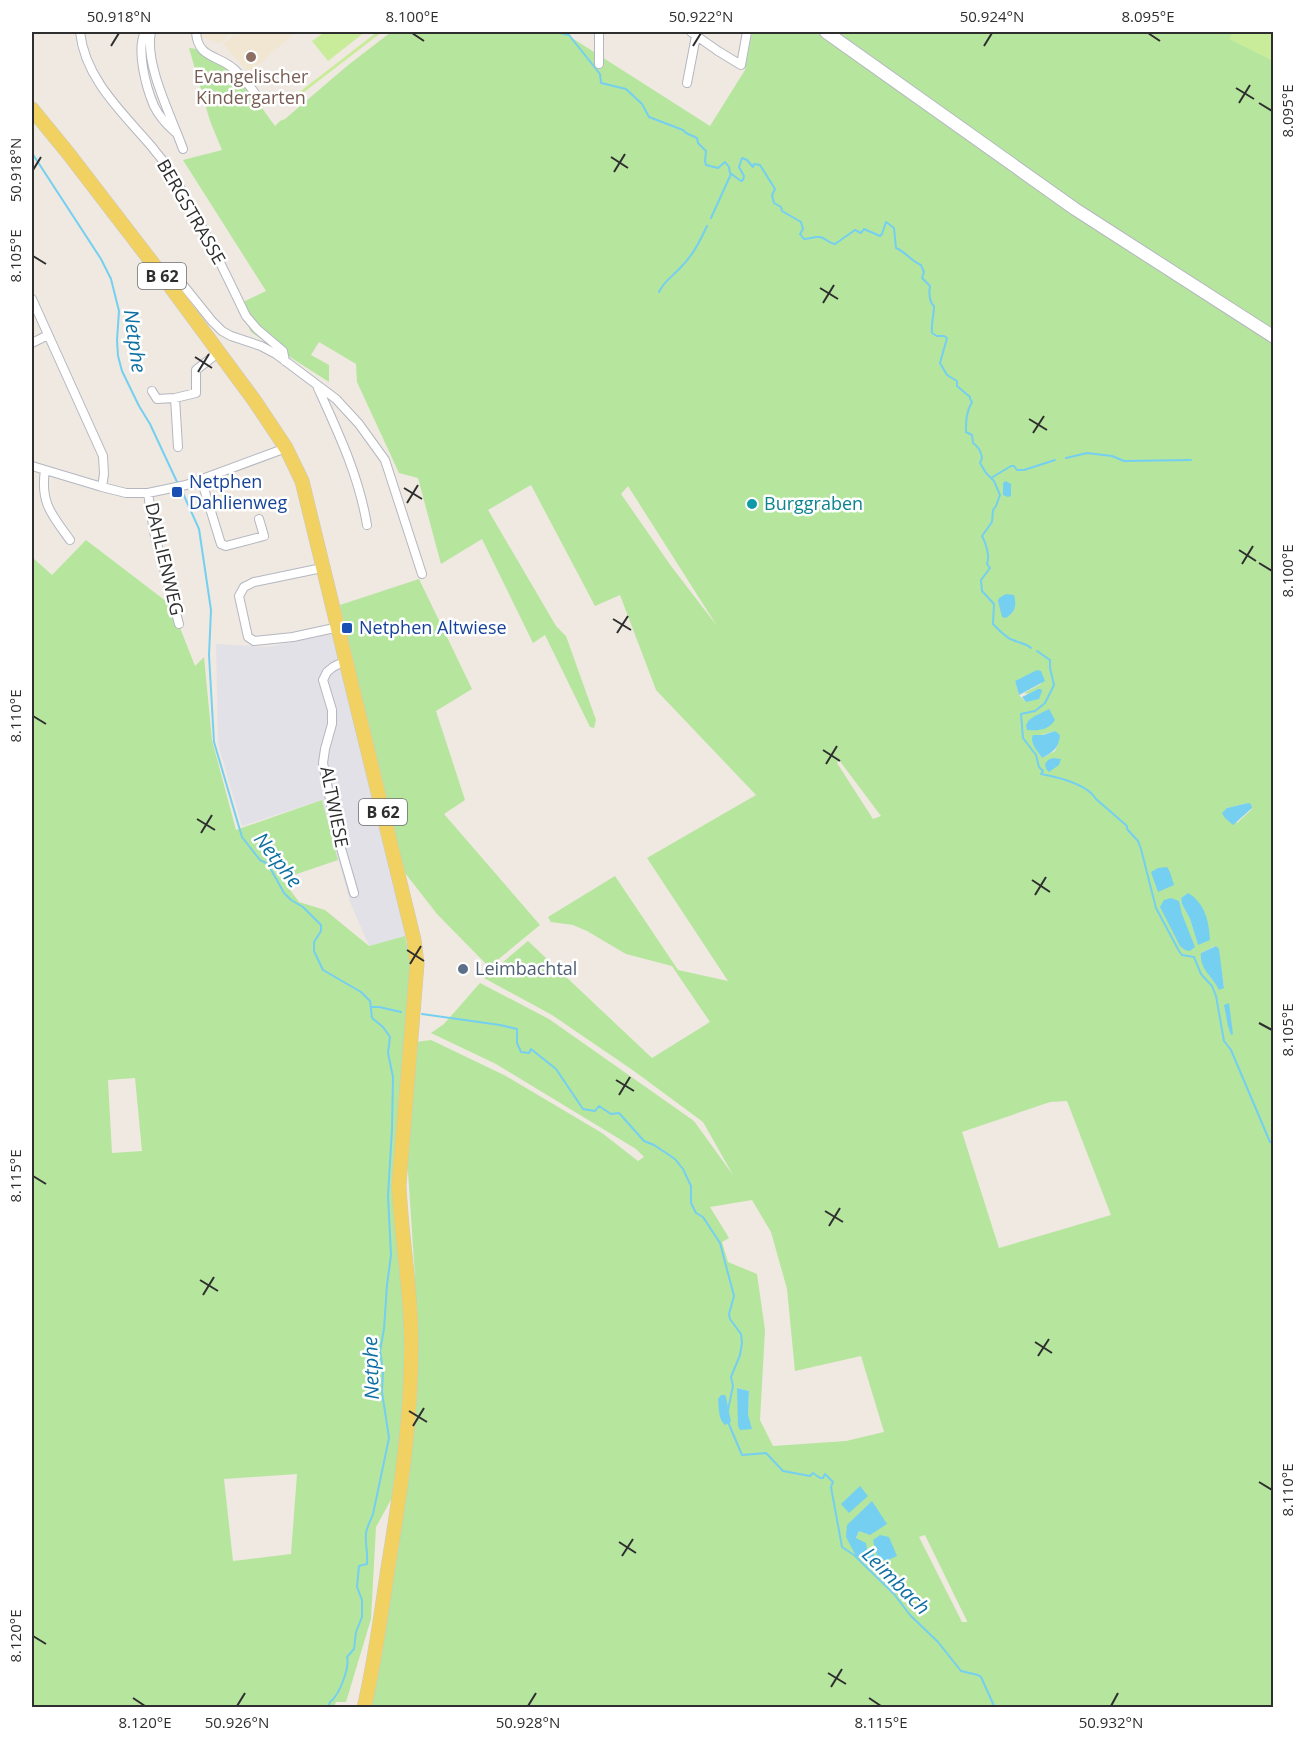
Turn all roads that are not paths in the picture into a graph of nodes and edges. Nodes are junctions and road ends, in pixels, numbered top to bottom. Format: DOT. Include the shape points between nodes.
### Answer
graph roads {
  1 [pos="80,32"];
  2 [pos="145,32"];
  3 [pos="151,32"];
  4 [pos="196,32"];
  5 [pos="599,32"];
  6 [pos="747,32"];
  7 [pos="826,32"];
  8 [pos="694,34"];
  9 [pos="599,64"];
  10 [pos="687,83"];
  11 [pos="261,102"];
  12 [pos="32,109"];
  13 [pos="178,135"];
  14 [pos="183,149"];
  15 [pos="164,278"];
  16 [pos="32,299"];
  17 [pos="48,335"];
  18 [pos="1274,337"];
  19 [pos="32,343"];
  20 [pos="219,352"];
  21 [pos="285,361"];
  22 [pos="318,386"];
  23 [pos="152,391"];
  24 [pos="175,398"];
  25 [pos="178,447"];
  26 [pos="286,448"];
  27 [pos="32,466"];
  28 [pos="45,470"];
  29 [pos="201,479"];
  30 [pos="102,487"];
  31 [pos="148,493"];
  32 [pos="259,519"];
  33 [pos="366,525"];
  34 [pos="70,540"];
  35 [pos="322,568"];
  36 [pos="422,574"];
  37 [pos="179,624"];
  38 [pos="339,627"];
  39 [pos="345,661"];
  40 [pos="354,893"];
  41 [pos="364,1707"];
  1 -- 21 [label="street, BERGSTRASSE" via="86,58 106,94 167,166 196,214 246,316 283,351"];
  2 -- 13 [label="street" via="141,52 154,107"];
  3 -- 13 [label="street" via="149,43 159,88"];
  4 -- 11 [label="street" via="198,45 235,70"];
  5 -- 9 [label="street"];
  6 -- 8 [label="street" via="741,64"];
  7 -- 18 [label="street" via="1075,209"];
  8 -- 10 [label="street"];
  12 -- 15 [label="main road, B 62"];
  13 -- 14 [label="street"];
  15 -- 20 [label="main road, B 62"];
  15 -- 21 [label="street" via="183,285 222,331 261,346"];
  16 -- 17 [label="street"];
  17 -- 19 [label="street"];
  17 -- 30 [label="street" via="103,456"];
  20 -- 24 [label="street" via="196,370 196,393"];
  20 -- 26 [label="main road, B 62"];
  21 -- 22 [label="street"];
  22 -- 33 [label="street" via="356,478"];
  22 -- 36 [label="street" via="359,424 382,455"];
  23 -- 24 [label="street" via="157,399"];
  24 -- 25 [label="street"];
  26 -- 29 [label="street"];
  26 -- 35 [label="main road, B 62" via="302,481"];
  27 -- 28 [label="street"];
  28 -- 30 [label="street"];
  28 -- 34 [label="street" via="47,506"];
  29 -- 31 [label="street"];
  29 -- 32 [label="street" via="221,544 264,536"];
  30 -- 31 [label="street"];
  31 -- 37 [label="street, DAHLIENWEG" via="154,532"];
  35 -- 38 [label="main road, B 62"];
  35 -- 38 [label="street" via="244,586 239,596 248,637 254,641 292,637"];
  38 -- 39 [label="main road, B 62"];
  39 -- 40 [label="street, ALTWIESE" via="333,666 323,680 332,724 323,763 336,831"];
  39 -- 41 [label="main road, B 62" via="409,917 417,964 399,1185 411,1330 410,1400 394,1535"];
}
